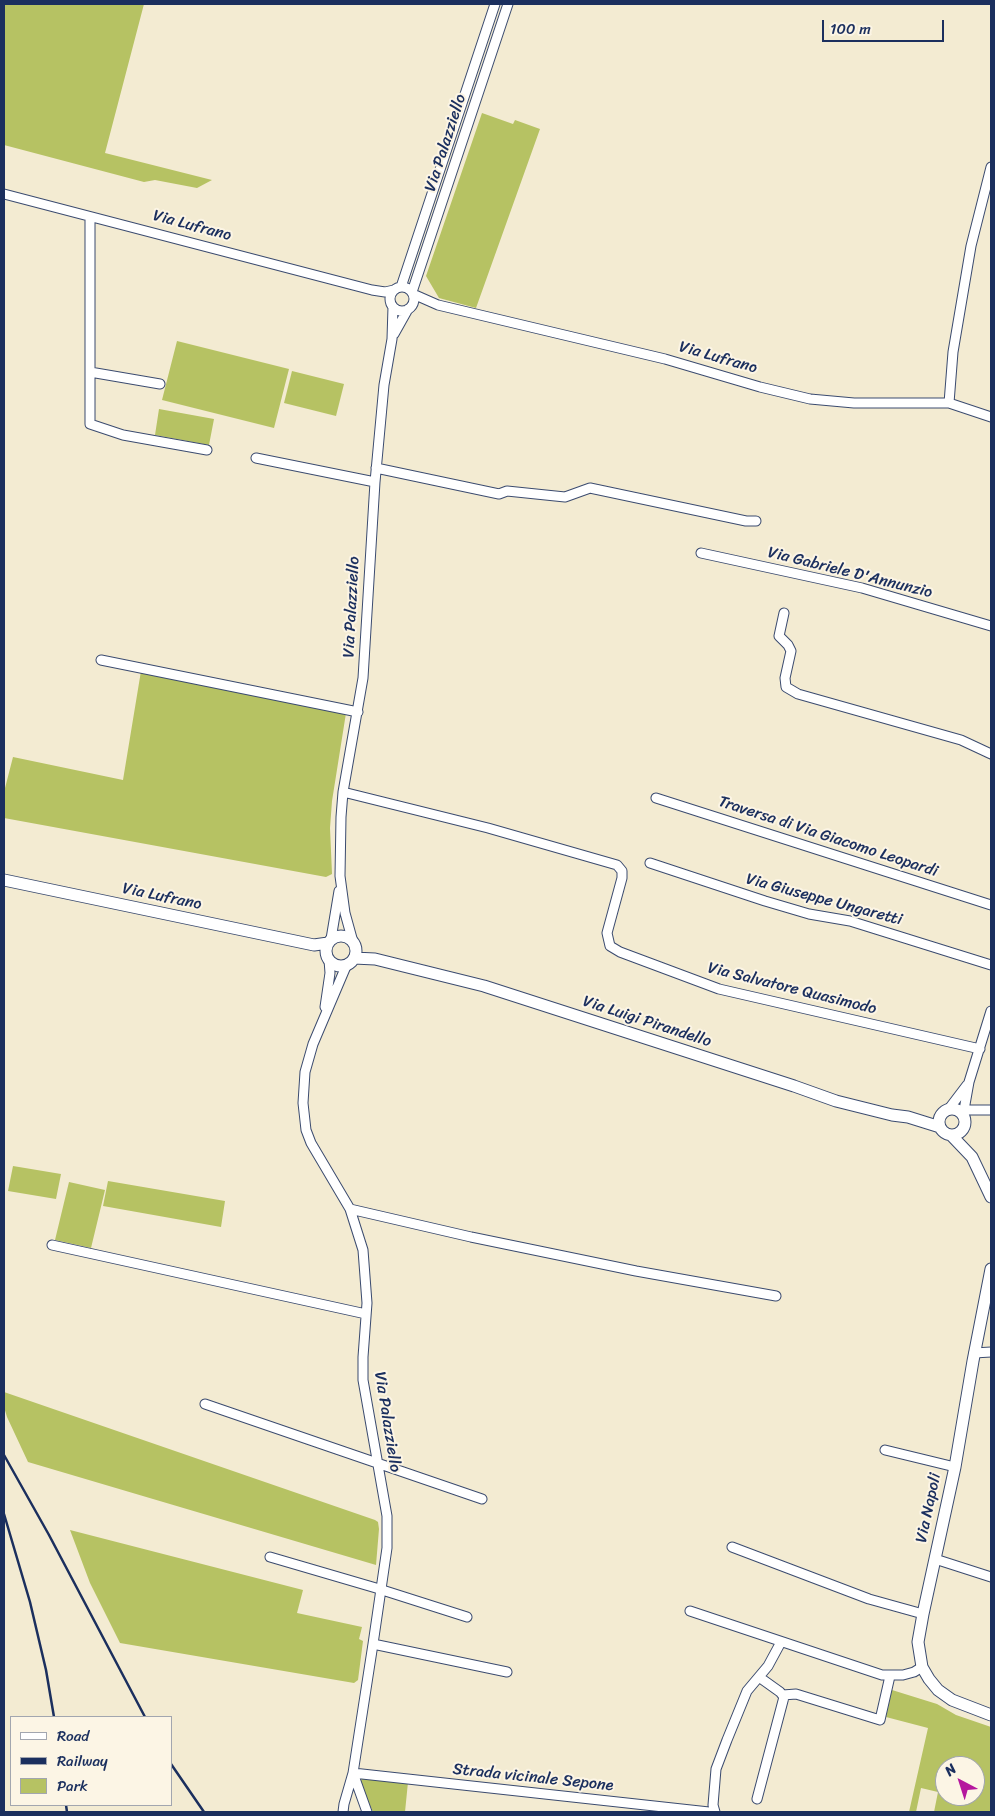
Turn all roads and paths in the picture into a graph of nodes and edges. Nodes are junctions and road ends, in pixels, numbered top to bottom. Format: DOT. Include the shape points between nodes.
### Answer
graph roads {
  1 [pos="495,4"];
  2 [pos="508,4"];
  3 [pos="991,167"];
  4 [pos="4,194"];
  5 [pos="90,217"];
  6 [pos="397,288"];
  7 [pos="372,290"];
  8 [pos="412,293"];
  9 [pos="392,304"];
  10 [pos="438,305"];
  11 [pos="410,307"];
  12 [pos="392,339"];
  13 [pos="90,372"];
  14 [pos="160,384"];
  15 [pos="949,403"];
  16 [pos="991,417"];
  17 [pos="207,450"];
  18 [pos="256,458"];
  19 [pos="376,468"];
  20 [pos="375,482"];
  21 [pos="756,521"];
  22 [pos="702,553"];
  23 [pos="784,613"];
  24 [pos="991,626"];
  25 [pos="100,660"];
  26 [pos="358,712"];
  27 [pos="991,754"];
  28 [pos="343,792"];
  29 [pos="656,798"];
  30 [pos="650,863"];
  31 [pos="340,876"];
  32 [pos="4,880"];
  33 [pos="991,904"];
  34 [pos="329,941"];
  35 [pos="314,944"];
  36 [pos="352,953"];
  37 [pos="328,958"];
  38 [pos="991,965"];
  39 [pos="991,1011"];
  40 [pos="323,1019"];
  41 [pos="980,1049"];
  42 [pos="969,1082"];
  43 [pos="991,1110"];
  44 [pos="958,1115"];
  45 [pos="908,1117"];
  46 [pos="940,1127"];
  47 [pos="951,1135"];
  48 [pos="972,1157"];
  49 [pos="991,1197"];
  50 [pos="350,1209"];
  51 [pos="52,1244"];
  52 [pos="991,1269"];
  53 [pos="776,1296"];
  54 [pos="366,1314"];
  55 [pos="991,1352"];
  56 [pos="974,1353"];
  57 [pos="205,1404"];
  58 [pos="885,1450"];
  59 [pos="378,1462"];
  60 [pos="955,1467"];
  61 [pos="482,1499"];
  62 [pos="732,1547"];
  63 [pos="270,1557"];
  64 [pos="935,1559"];
  65 [pos="991,1577"];
  66 [pos="380,1589"];
  67 [pos="690,1612"];
  68 [pos="923,1614"];
  69 [pos="467,1617"];
  70 [pos="781,1642"];
  71 [pos="373,1644"];
  72 [pos="922,1667"];
  73 [pos="507,1672"];
  74 [pos="890,1676"];
  75 [pos="759,1677"];
  76 [pos="783,1695"];
  77 [pos="991,1715"];
  78 [pos="353,1773"];
  79 [pos="757,1798"];
  80 [pos="343,1812"];
  81 [pos="367,1812"];
  82 [pos="709,1812"];
  83 [pos="715,1812"];
  1 -- 6 [label="street, Via Palazziello"];
  2 -- 8 [label="street, Via Palazziello"];
  3 -- 15 [label="street" via="971,246"];
  4 -- 5 [label="street, Via Lufrano"];
  5 -- 7 [label="street, Via Lufrano"];
  5 -- 13 [label="street"];
  6 -- 7 [label="street" via="385,292"];
  6 -- 8 [label="street" via="407,288"];
  6 -- 9 [label="street"];
  7 -- 9 [label="street"];
  8 -- 10 [label="street, Via Lufrano"];
  8 -- 11 [label="street"];
  9 -- 11 [label="street" via="400,310"];
  9 -- 12 [label="street, Via Palazziello"];
  10 -- 11 [label="street, Via Lufrano"];
  10 -- 15 [label="street, Via Lufrano" via="665,359 810,399 854,403"];
  11 -- 12 [label="street, Via Palazziello"];
  12 -- 19 [label="street, Via Palazziello"];
  13 -- 14 [label="street"];
  13 -- 17 [label="street" via="90,424 123,435"];
  15 -- 16 [label="street, Via Lufrano"];
  18 -- 20 [label="street"];
  19 -- 20 [label="street, Via Palazziello"];
  19 -- 21 [label="street" via="499,494 507,491 566,497 590,488"];
  20 -- 26 [label="street, Via Palazziello"];
  22 -- 24 [label="street, Via Gabriele D'Annunzio" via="862,588"];
  23 -- 27 [label="street" via="779,636 791,651 786,687 798,694 961,740"];
  25 -- 26 [label="street"];
  26 -- 28 [label="street, Via Palazziello"];
  28 -- 31 [label="street, Via Palazziello"];
  28 -- 41 [label="street, Via Salvatore Quasimodo" via="488,828 617,865 622,871 622,878 607,940 620,952 719,989"];
  29 -- 33 [label="street, Traversa di Via Giacomo Leopardi"];
  30 -- 38 [label="street, Via Giuseppe Ungaretti" via="764,901 850,921"];
  31 -- 34 [label="street, Via Palazziello"];
  31 -- 36 [label="street, Via Palazziello"];
  32 -- 35 [label="street, Via Lufrano"];
  34 -- 35 [label="street, Via Lufrano"];
  34 -- 36 [label="street" via="345,936"];
  34 -- 37 [label="street"];
  35 -- 37 [label="street"];
  36 -- 37 [label="street" via="340,966"];
  36 -- 40 [label="street, Via Palazziello"];
  36 -- 45 [label="street, Via Luigi Pirandello" via="484,986 836,1101"];
  37 -- 40 [label="street, Via Palazziello" via="330,973"];
  39 -- 41 [label="street"];
  40 -- 50 [label="street, Via Palazziello" via="305,1072 304,1119 316,1152"];
  41 -- 42 [label="street"];
  42 -- 44 [label="street"];
  42 -- 44 [label="street"];
  43 -- 44 [label="street" via="977,1110 969,1116"];
  44 -- 45 [label="street, Via Luigi Pirandello"];
  44 -- 46 [label="street" via="940,1119"];
  44 -- 47 [label="street" via="960,1133"];
  44 -- 48 [label="street"];
  45 -- 46 [label="street, Via Luigi Pirandello"];
  46 -- 47 [label="street, Via Luigi Pirandello"];
  47 -- 48 [label="street"];
  48 -- 49 [label="street"];
  50 -- 53 [label="street" via="636,1271"];
  50 -- 54 [label="street, Via Palazziello" via="363,1250"];
  51 -- 54 [label="street"];
  52 -- 56 [label="street, Via Napoli"];
  54 -- 59 [label="street, Via Palazziello" via="363,1380"];
  55 -- 56 [label="street"];
  56 -- 60 [label="street, Via Napoli"];
  57 -- 59 [label="street"];
  58 -- 60 [label="street"];
  59 -- 61 [label="street"];
  59 -- 66 [label="street, Via Palazziello" via="387,1530"];
  60 -- 64 [label="street, Via Napoli"];
  62 -- 68 [label="street" via="869,1599"];
  63 -- 66 [label="street"];
  64 -- 65 [label="street"];
  64 -- 68 [label="street, Via Napoli"];
  66 -- 69 [label="street"];
  66 -- 71 [label="street, Via Palazziello"];
  67 -- 70 [label="street"];
  68 -- 72 [label="street, Via Napoli" via="918,1642"];
  70 -- 74 [label="street"];
  70 -- 75 [label="street"];
  71 -- 73 [label="street"];
  71 -- 78 [label="street, Via Palazziello"];
  72 -- 74 [label="street" via="903,1676"];
  72 -- 77 [label="street, Via Napoli" via="938,1690 952,1700"];
  74 -- 76 [label="street" via="880,1720 796,1694"];
  75 -- 76 [label="street"];
  75 -- 83 [label="street" via="747,1690 716,1769"];
  76 -- 79 [label="street" via="784,1703"];
  78 -- 80 [label="street, Via Palazziello"];
  78 -- 81 [label="street"];
  78 -- 82 [label="street, Strada vicinale Sepone"];
}
